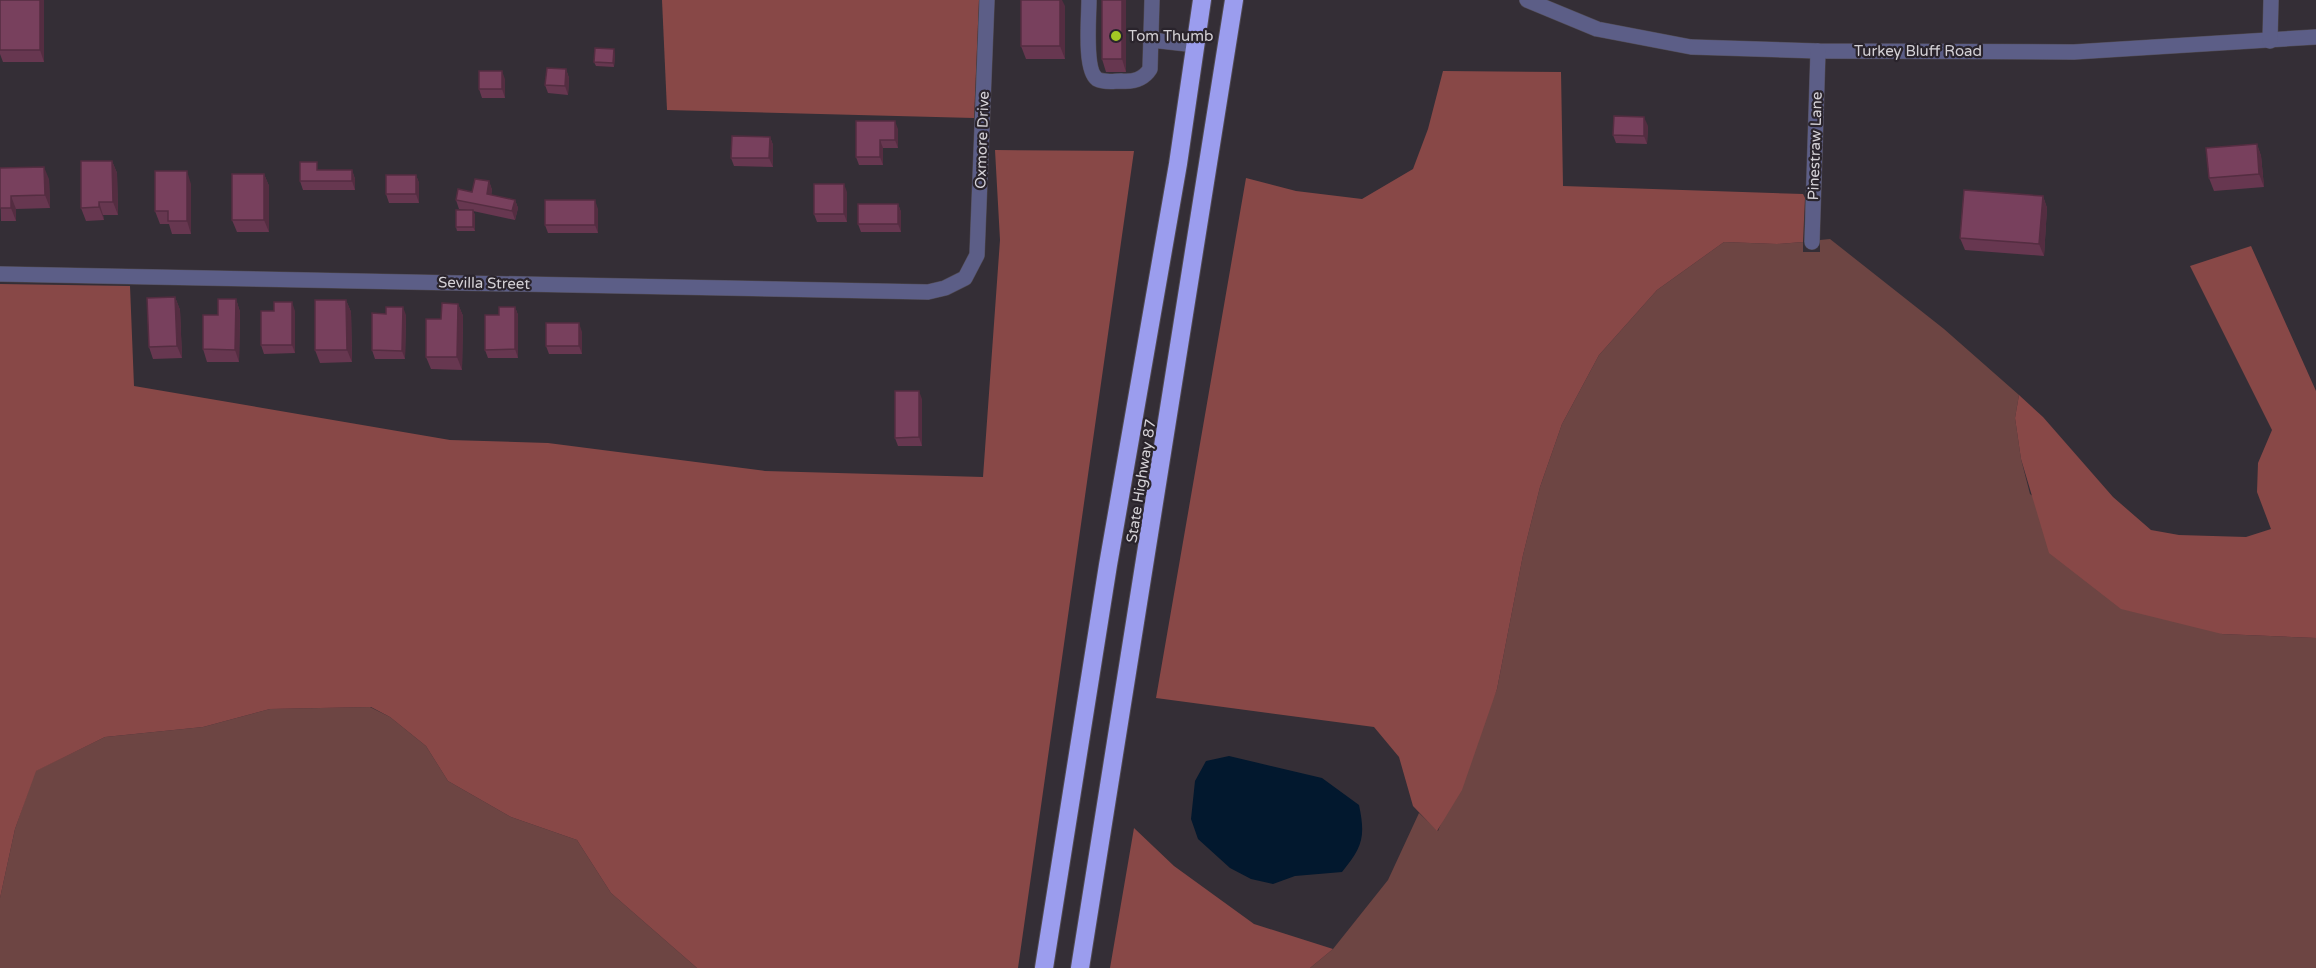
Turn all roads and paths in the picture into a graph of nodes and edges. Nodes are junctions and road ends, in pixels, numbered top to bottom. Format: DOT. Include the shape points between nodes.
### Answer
graph roads {
  1 [pos="987,0"];
  2 [pos="1089,0"];
  3 [pos="1152,0"];
  4 [pos="1202,0"];
  5 [pos="1234,0"];
  6 [pos="1527,0"];
  7 [pos="2271,0"];
  8 [pos="2316,38"];
  9 [pos="1151,40"];
  10 [pos="2270,41"];
  11 [pos="1196,45"];
  12 [pos="1818,51"];
  13 [pos="1812,242"];
  14 [pos="0,274"];
  15 [pos="965,278"];
  16 [pos="1044,968"];
  17 [pos="1080,968"];
  1 -- 15 [label="street, Oxmore Drive" via="977,255"];
  2 -- 9 [label="street" via="1089,63 1095,78 1131,82 1142,77 1150,69"];
  3 -- 9 [label="street"];
  4 -- 11 [label="highway"];
  5 -- 17 [label="highway, State Highway 87"];
  6 -- 12 [label="street, Turkey Bluff Road" via="1597,29 1691,47"];
  7 -- 10 [label="street"];
  8 -- 10 [label="street, Turkey Bluff Road"];
  9 -- 11 [label="street"];
  10 -- 12 [label="street, Turkey Bluff Road" via="2074,52"];
  11 -- 16 [label="highway"];
  12 -- 13 [label="street, Pinestraw Lane"];
  14 -- 15 [label="street, Sevilla Street" via="928,292"];
}
